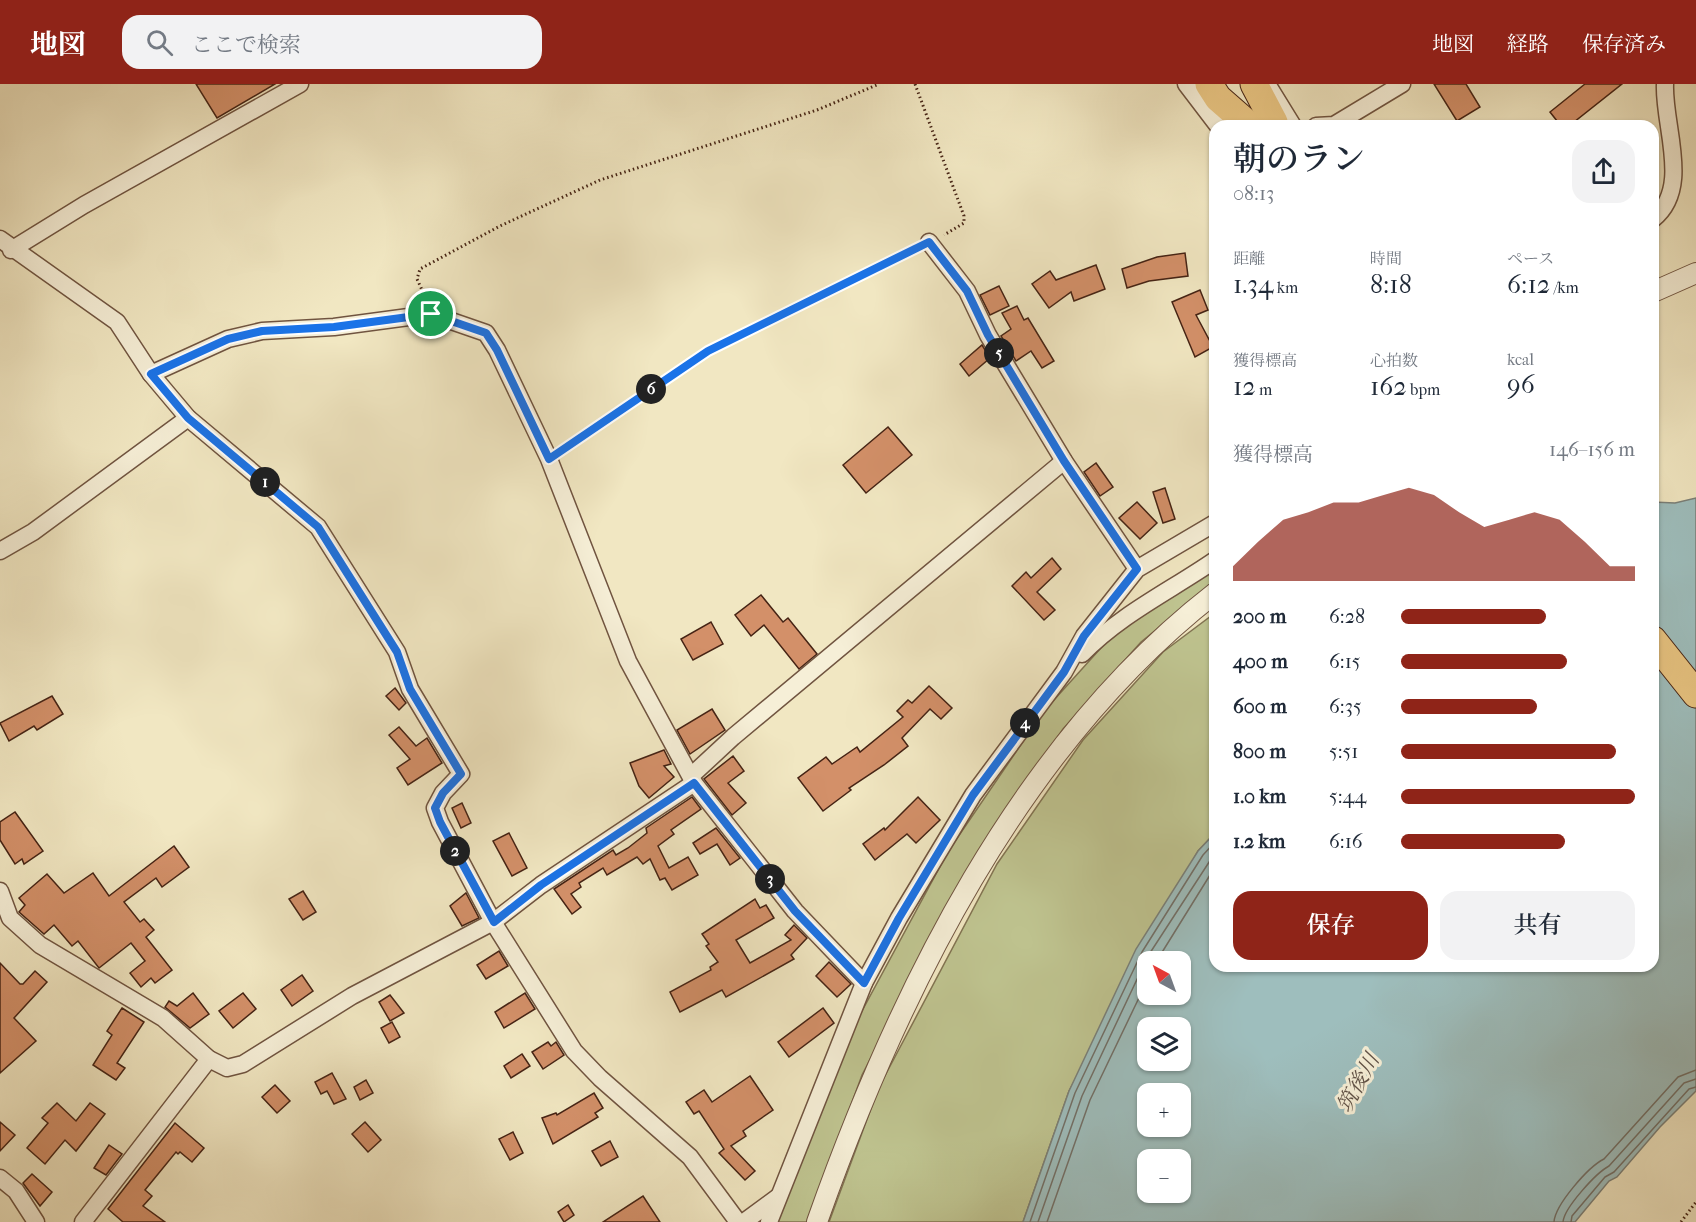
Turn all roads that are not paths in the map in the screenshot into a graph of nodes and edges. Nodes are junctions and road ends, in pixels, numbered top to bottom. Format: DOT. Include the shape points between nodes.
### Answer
graph roads {
  1 [pos="1186,84"];
  2 [pos="1209,84"];
  3 [pos="1231,84"];
  4 [pos="1254,84"];
  5 [pos="1267,84"];
  6 [pos="1402,84"];
  7 [pos="1665,84"];
  8 [pos="289,87"];
  9 [pos="1213,120"];
  10 [pos="1243,120"];
  11 [pos="1252,120"];
  12 [pos="1273,120"];
  13 [pos="1289,120"];
  14 [pos="1342,120"];
  15 [pos="1659,213"];
  16 [pos="929,242"];
  17 [pos="6,244"];
  18 [pos="1696,273"];
  19 [pos="1659,289"];
  20 [pos="151,374"];
  21 [pos="188,418"];
  22 [pos="1064,461"];
  23 [pos="1209,527"];
  24 [pos="0,551"];
  25 [pos="1209,564"];
  26 [pos="1137,569"];
  27 [pos="1209,599"];
  28 [pos="1659,648"];
  29 [pos="1064,672"];
  30 [pos="1696,694"];
  31 [pos="693,779"];
  32 [pos="0,891"];
  33 [pos="494,922"];
  34 [pos="864,983"];
  35 [pos="209,1059"];
  36 [pos="0,1178"];
  37 [pos="778,1197"];
  38 [pos="36,1222"];
  39 [pos="83,1222"];
  40 [pos="738,1222"];
  41 [pos="744,1222"];
  42 [pos="769,1222"];
  43 [pos="817,1222"];
  1 -- 9 [label="street"];
  2 -- 10 [label="highway" via="1218,98"];
  3 -- 11 [label="highway"];
  4 -- 12 [label="highway"];
  5 -- 13 [label="street"];
  6 -- 14 [label="street"];
  7 -- 15 [label="street" via="1673,173 1672,191"];
  8 -- 17 [label="street"];
  16 -- 22 [label="street" via="967,291 988,335"];
  17 -- 20 [label="street" via="117,322"];
  18 -- 19 [label="street"];
  20 -- 21 [label="street"];
  20 -- 31 [label="street" via="228,339 262,331 334,327 431,314 486,333 549,459 628,661"];
  21 -- 24 [label="street" via="33,532"];
  21 -- 33 [label="street" via="309,517 334,549 391,641 410,689 461,774 435,808"];
  22 -- 26 [label="street"];
  22 -- 31 [label="street" via="733,737"];
  23 -- 26 [label="street"];
  25 -- 29 [label="street" via="1134,609 1097,638"];
  26 -- 29 [label="street" via="1084,636"];
  27 -- 43 [label="street" via="1146,652 1102,698 1032,789 986,860 914,988"];
  28 -- 30 [label="highway"];
  29 -- 34 [label="street" via="973,795"];
  31 -- 33 [label="street"];
  31 -- 34 [label="street" via="795,911"];
  32 -- 35 [label="street" via="10,918 40,945 163,1018"];
  33 -- 35 [label="street" via="352,996 243,1064 226,1068"];
  33 -- 40 [label="street" via="574,1051 690,1157"];
  34 -- 37 [label="street"];
  35 -- 39 [label="street"];
  36 -- 38 [label="street" via="16,1191"];
  37 -- 41 [label="street"];
  37 -- 42 [label="street"];
}
